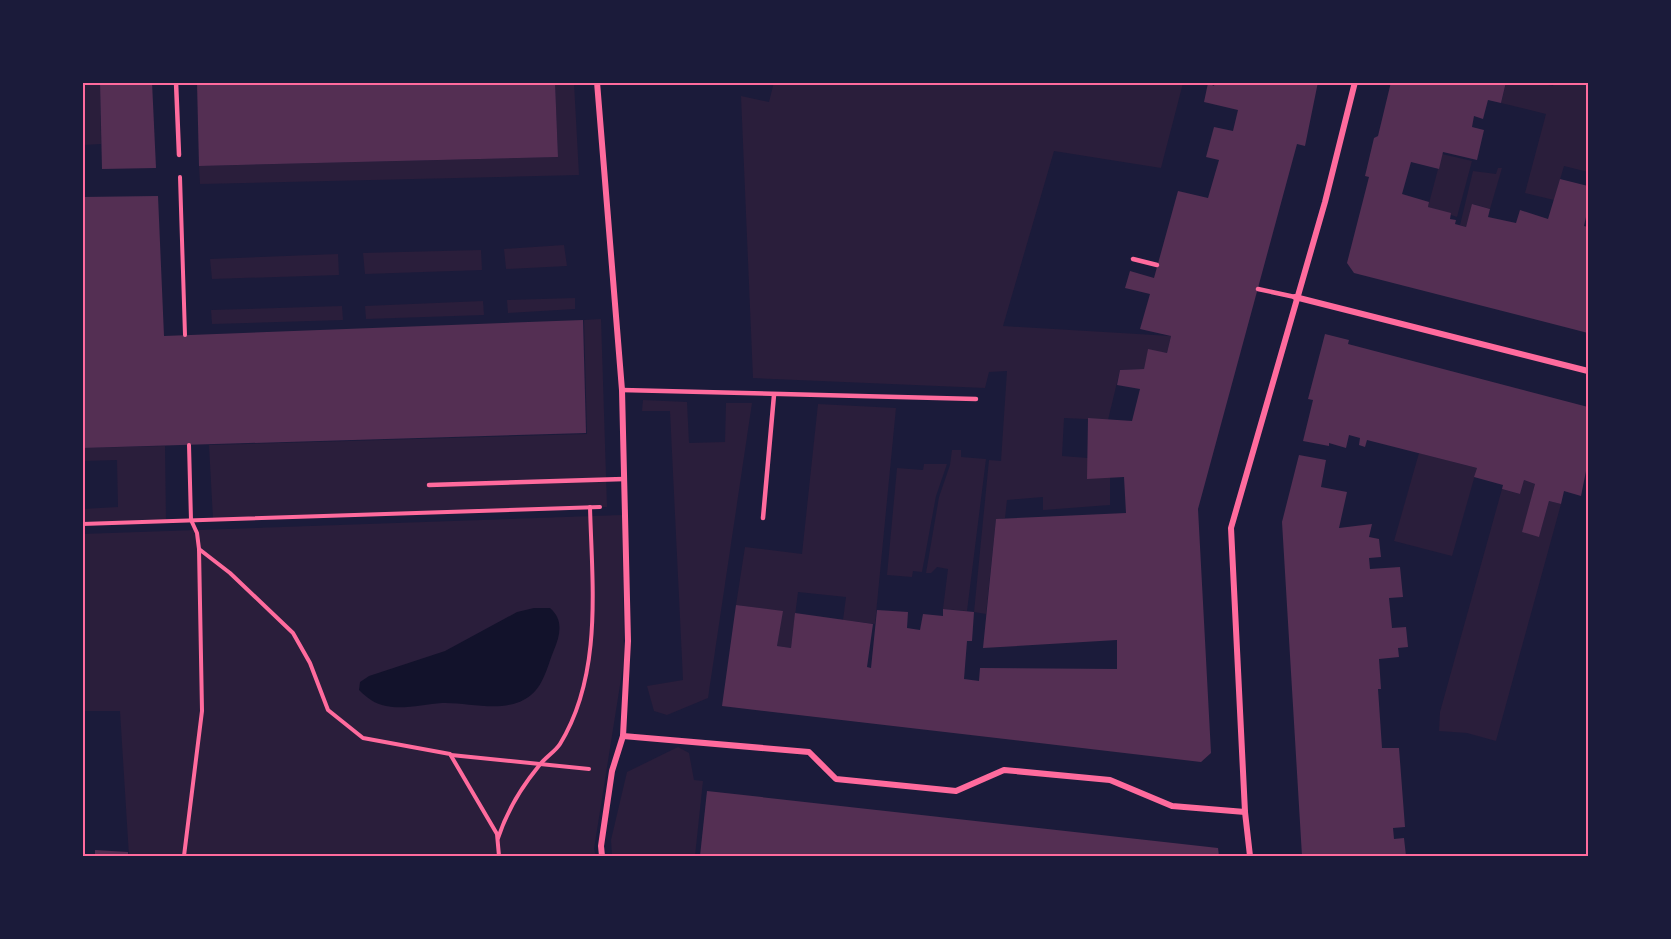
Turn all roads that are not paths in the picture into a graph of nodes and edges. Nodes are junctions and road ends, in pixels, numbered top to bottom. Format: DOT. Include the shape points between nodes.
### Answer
graph roads {
  1 [pos="177,82"];
  2 [pos="597,82"];
  3 [pos="1355,82"];
  4 [pos="179,155"];
  5 [pos="1133,259"];
  6 [pos="1157,265"];
  7 [pos="1258,289"];
  8 [pos="1295,297"];
  9 [pos="1588,371"];
  10 [pos="622,390"];
  11 [pos="774,395"];
  12 [pos="976,399"];
  13 [pos="624,479"];
  14 [pos="429,485"];
  15 [pos="763,518"];
  16 [pos="623,736"];
  17 [pos="1245,812"];
  18 [pos="602,856"];
  19 [pos="1250,856"];
  1 -- 4 [label="lane"];
  2 -- 10 [label="street"];
  3 -- 8 [label="street" via="1325,202"];
  5 -- 6 [label="lane"];
  7 -- 8 [label="lane"];
  8 -- 9 [label="street"];
  8 -- 17 [label="street" via="1231,528"];
  10 -- 11 [label="lane"];
  10 -- 13 [label="street"];
  11 -- 12 [label="lane"];
  11 -- 15 [label="lane"];
  13 -- 14 [label="lane"];
  13 -- 16 [label="street" via="628,641"];
  16 -- 17 [label="street" via="809,752 836,779 956,791 1004,770 1110,780 1172,806"];
  16 -- 18 [label="street" via="612,771"];
  17 -- 19 [label="street"];
}
